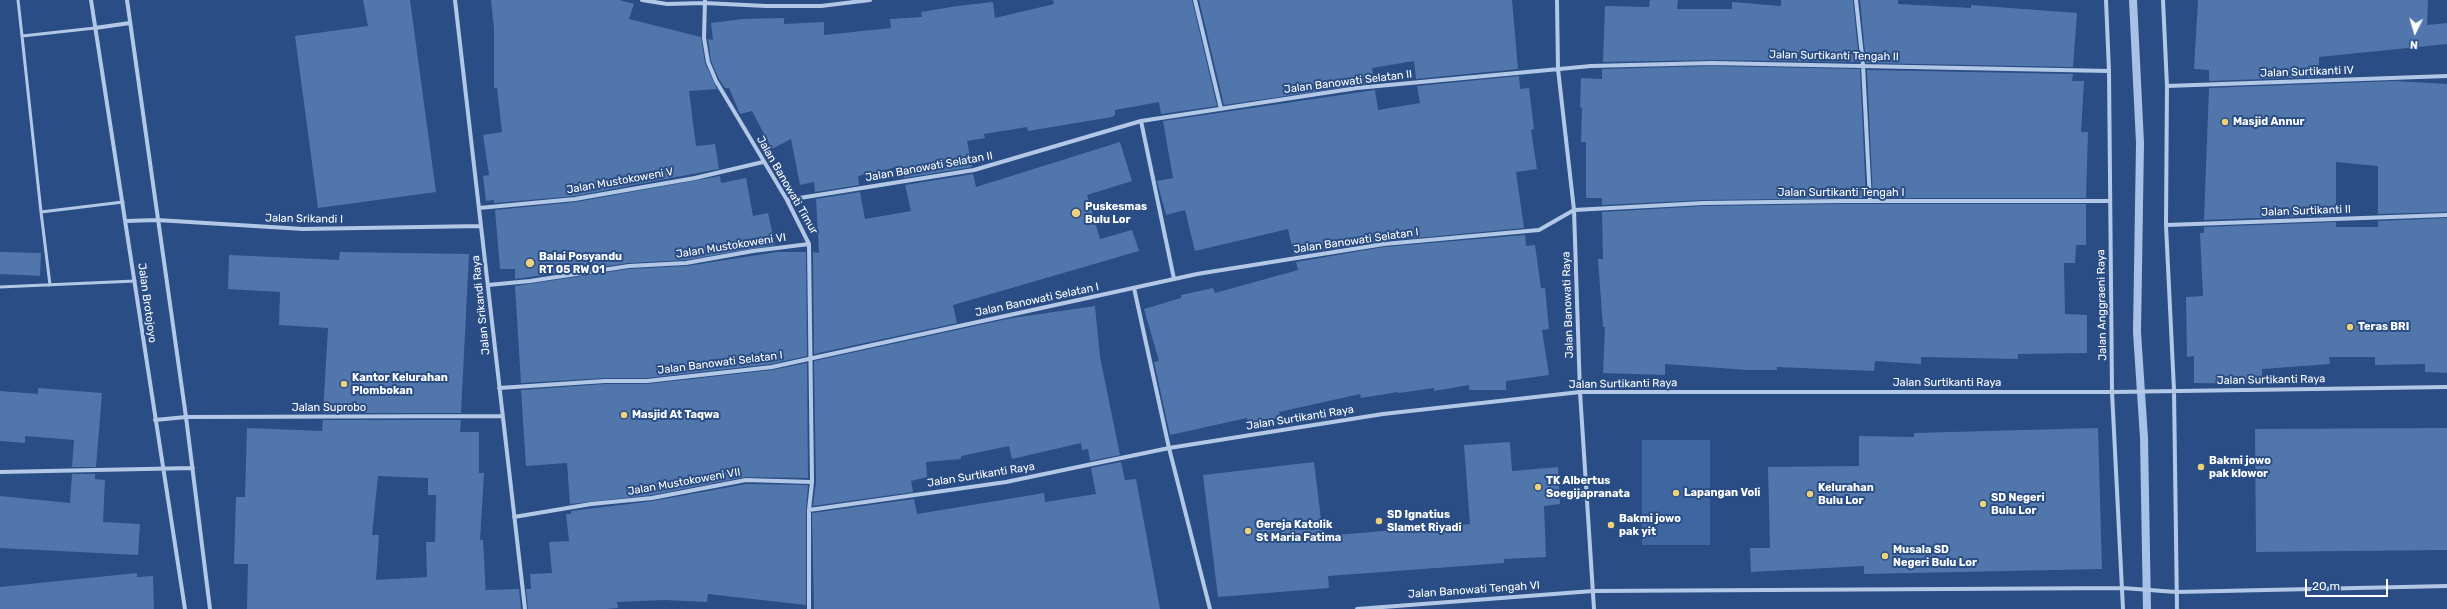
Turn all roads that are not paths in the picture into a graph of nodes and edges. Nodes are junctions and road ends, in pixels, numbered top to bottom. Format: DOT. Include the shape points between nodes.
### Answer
graph roads {
  1 [pos="18,0"];
  2 [pos="91,0"];
  3 [pos="127,0"];
  4 [pos="455,0"];
  5 [pos="642,0"];
  6 [pos="870,0"];
  7 [pos="1195,0"];
  8 [pos="1557,0"];
  9 [pos="1856,0"];
  10 [pos="2106,0"];
  11 [pos="2163,0"];
  12 [pos="705,1"];
  13 [pos="130,23"];
  14 [pos="95,28"];
  15 [pos="22,36"];
  16 [pos="1863,65"];
  17 [pos="1558,69"];
  18 [pos="2109,71"];
  19 [pos="2447,76"];
  20 [pos="2167,86"];
  21 [pos="1221,109"];
  22 [pos="1141,121"];
  23 [pos="763,162"];
  24 [pos="787,200"];
  25 [pos="1870,201"];
  26 [pos="2109,201"];
  27 [pos="123,202"];
  28 [pos="479,208"];
  29 [pos="1574,210"];
  30 [pos="42,212"];
  31 [pos="2447,215"];
  32 [pos="157,220"];
  33 [pos="126,221"];
  34 [pos="2166,225"];
  35 [pos="481,226"];
  36 [pos="809,244"];
  37 [pos="1174,279"];
  38 [pos="135,281"];
  39 [pos="50,285"];
  40 [pos="488,285"];
  41 [pos="0,288"];
  42 [pos="1134,288"];
  43 [pos="809,359"];
  44 [pos="2447,387"];
  45 [pos="499,388"];
  46 [pos="2174,390"];
  47 [pos="1580,392"];
  48 [pos="2112,392"];
  49 [pos="502,416"];
  50 [pos="186,417"];
  51 [pos="155,420"];
  52 [pos="1169,448"];
  53 [pos="193,468"];
  54 [pos="162,469"];
  55 [pos="0,472"];
  56 [pos="812,482"];
  57 [pos="809,510"];
  58 [pos="514,517"];
  59 [pos="2447,586"];
  60 [pos="2123,588"];
  61 [pos="1593,591"];
  62 [pos="2176,592"];
  63 [pos="185,609"];
  64 [pos="210,609"];
  65 [pos="525,609"];
  66 [pos="809,609"];
  67 [pos="1210,609"];
  68 [pos="1357,609"];
  69 [pos="1594,609"];
  70 [pos="2123,609"];
  71 [pos="2177,609"];
  1 -- 15 [label="lane"];
  2 -- 14 [label="street, Jalan Brotojoyo"];
  3 -- 13 [label="street, Jalan Brotojoyo"];
  4 -- 28 [label="street, Jalan Srikandi Raya"];
  5 -- 12 [label="street" via="667,4"];
  6 -- 12 [label="street" via="822,6 766,6"];
  7 -- 21 [label="street"];
  8 -- 17 [label="street, Jalan Banowati Raya"];
  9 -- 16 [label="street"];
  10 -- 18 [label="street, Jalan Anggraeni Raya"];
  11 -- 20 [label="street"];
  12 -- 23 [label="street, Jalan Banowati Timur" via="704,38 708,62 716,81"];
  13 -- 14 [label="street"];
  13 -- 32 [label="street, Jalan Brotojoyo"];
  14 -- 15 [label="lane"];
  14 -- 27 [label="street, Jalan Brotojoyo"];
  15 -- 30 [label="lane"];
  16 -- 17 [label="street, Jalan Surtikanti Tengah II" via="1712,63"];
  16 -- 18 [label="street, Jalan Surtikanti Tengah II"];
  16 -- 25 [label="street"];
  17 -- 21 [label="street, Jalan Banowati Selatan II" via="1357,88"];
  17 -- 29 [label="street, Jalan Banowati Raya"];
  18 -- 26 [label="street, Jalan Anggraeni Raya"];
  19 -- 20 [label="street, Jalan Surtikanti IV"];
  20 -- 34 [label="street"];
  21 -- 22 [label="street, Jalan Banowati Selatan II"];
  22 -- 24 [label="street, Jalan Banowati Selatan II" via="974,170"];
  22 -- 37 [label="street"];
  23 -- 24 [label="street, Jalan Banowati Timur"];
  23 -- 28 [label="street, Jalan Mustokoweni V" via="695,178 575,199"];
  24 -- 36 [label="street, Jalan Banowati Timur"];
  25 -- 26 [label="street, Jalan Surtikanti Tengah I"];
  25 -- 29 [label="street, Jalan Surtikanti Tengah I" via="1704,203"];
  26 -- 48 [label="street, Jalan Anggraeni Raya"];
  27 -- 30 [label="lane"];
  27 -- 33 [label="street, Jalan Brotojoyo"];
  28 -- 35 [label="street, Jalan Srikandi Raya"];
  29 -- 37 [label="street, Jalan Banowati Selatan I" via="1539,230 1384,244"];
  29 -- 47 [label="street, Jalan Banowati Raya"];
  30 -- 39 [label="lane"];
  31 -- 34 [label="street, Jalan Surtikanti II"];
  32 -- 33 [label="street, Jalan Srikandi I"];
  32 -- 35 [label="street, Jalan Srikandi I" via="303,230"];
  32 -- 50 [label="street, Jalan Brotojoyo"];
  33 -- 38 [label="street, Jalan Brotojoyo"];
  34 -- 46 [label="street"];
  35 -- 40 [label="street, Jalan Srikandi Raya"];
  36 -- 40 [label="street, Jalan Mustokoweni VI" via="753,251 686,264 629,266"];
  36 -- 43 [label="street, Jalan Banowati Timur"];
  37 -- 42 [label="street, Jalan Banowati Selatan I"];
  38 -- 39 [label="lane"];
  38 -- 51 [label="street, Jalan Brotojoyo"];
  39 -- 41 [label="lane"];
  40 -- 45 [label="street, Jalan Srikandi Raya"];
  42 -- 43 [label="street, Jalan Banowati Selatan I"];
  42 -- 52 [label="street"];
  43 -- 45 [label="street, Jalan Banowati Selatan I" via="772,367 661,380"];
  43 -- 56 [label="street, Jalan Banowati Timur"];
  44 -- 46 [label="street, Jalan Surtikanti Raya"];
  45 -- 49 [label="street, Jalan Srikandi Raya"];
  46 -- 48 [label="street, Jalan Surtikanti Raya"];
  46 -- 62 [label="street"];
  47 -- 48 [label="street, Jalan Surtikanti Raya"];
  47 -- 52 [label="street, Jalan Surtikanti Raya" via="1383,414"];
  47 -- 61 [label="street, Jalan Banowati Raya"];
  48 -- 60 [label="street, Jalan Anggraeni Raya"];
  49 -- 50 [label="street, Jalan Suprobo"];
  49 -- 58 [label="street, Jalan Srikandi Raya"];
  50 -- 51 [label="street, Jalan Suprobo"];
  50 -- 53 [label="street, Jalan Brotojoyo"];
  51 -- 54 [label="street, Jalan Brotojoyo"];
  52 -- 57 [label="street, Jalan Surtikanti Raya" via="1006,482"];
  52 -- 67 [label="street"];
  53 -- 54 [label="street"];
  53 -- 64 [label="street, Jalan Brotojoyo"];
  54 -- 55 [label="street"];
  54 -- 63 [label="street, Jalan Brotojoyo"];
  56 -- 57 [label="street, Jalan Banowati Timur"];
  56 -- 58 [label="street, Jalan Mustokoweni VII" via="746,480 652,498 591,504"];
  57 -- 66 [label="street, Jalan Banowati Timur"];
  58 -- 65 [label="street, Jalan Srikandi Raya"];
  59 -- 62 [label="street"];
  60 -- 61 [label="street"];
  60 -- 62 [label="street"];
  60 -- 70 [label="street, Jalan Anggraeni Raya"];
  61 -- 68 [label="street, Jalan Banowati Tengah VI"];
  61 -- 69 [label="street, Jalan Banowati Raya"];
  62 -- 71 [label="street"];
}
